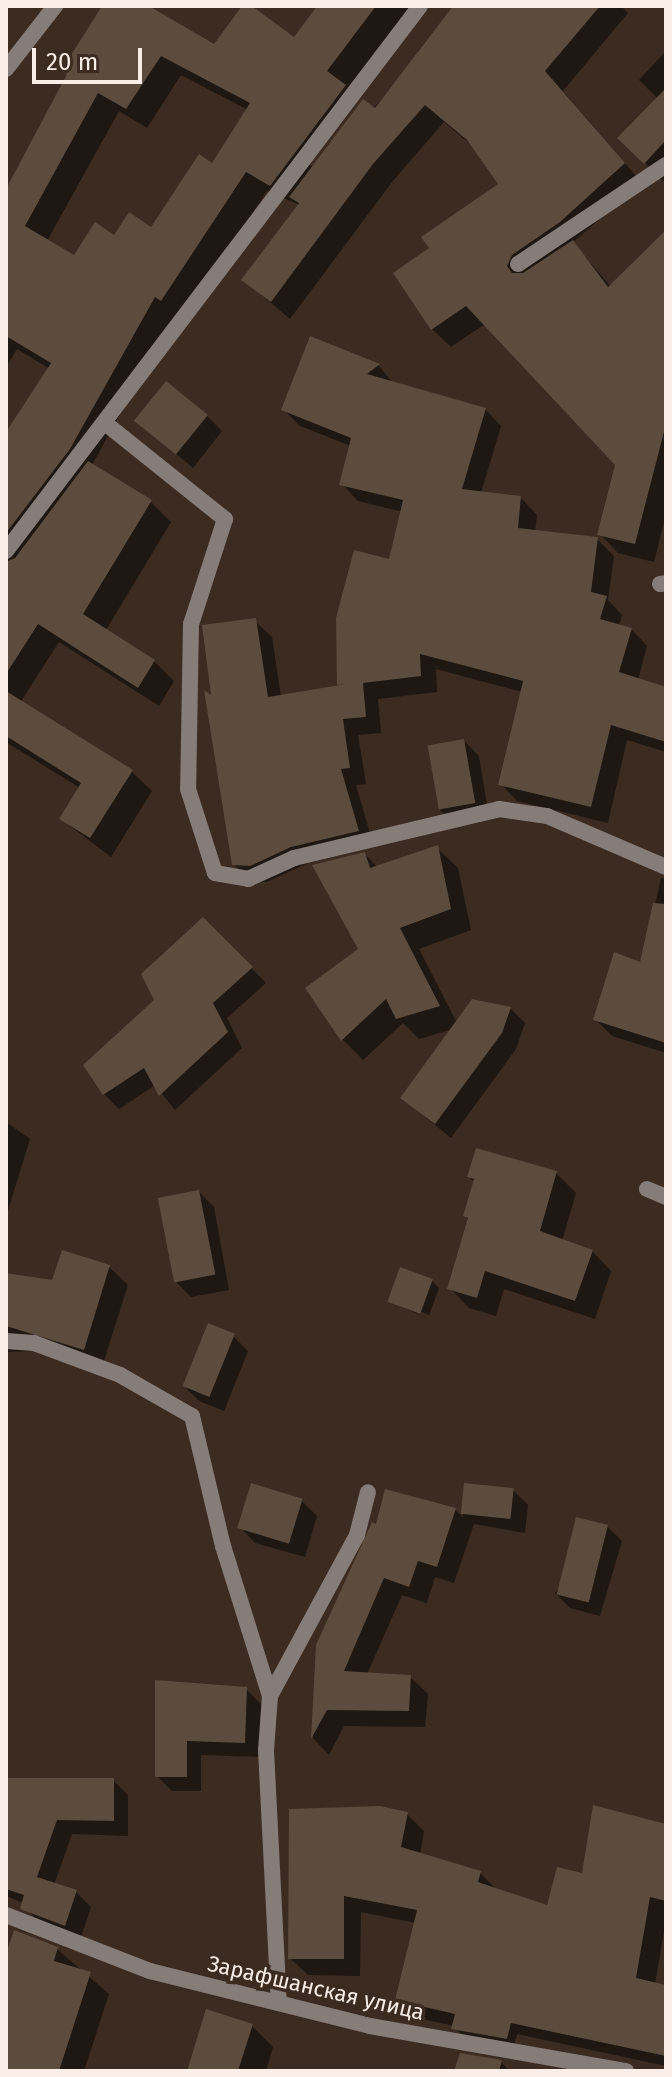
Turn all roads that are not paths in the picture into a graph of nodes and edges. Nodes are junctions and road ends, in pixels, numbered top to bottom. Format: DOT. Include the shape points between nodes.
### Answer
graph roads {
  1 [pos="55,6"];
  2 [pos="420,6"];
  3 [pos="6,69"];
  4 [pos="666,165"];
  5 [pos="518,264"];
  6 [pos="105,423"];
  7 [pos="6,551"];
  8 [pos="666,867"];
  9 [pos="647,1189"];
  10 [pos="666,1197"];
  11 [pos="6,1341"];
  12 [pos="368,1492"];
  13 [pos="270,1696"];
  14 [pos="6,1915"];
  15 [pos="279,2003"];
  16 [pos="626,2071"];
  1 -- 3 [label="street"];
  2 -- 6 [label="street"];
  4 -- 5 [label="street"];
  6 -- 7 [label="street"];
  6 -- 8 [label="street" via="225,519 191,624 188,789 215,873 248,879 294,858 499,809 547,816"];
  9 -- 10 [label="street"];
  11 -- 13 [label="street" via="34,1343 120,1375 192,1416 223,1546"];
  12 -- 13 [label="street" via="357,1535"];
  13 -- 15 [label="street" via="266,1750"];
  14 -- 15 [label="street, Зарафшанская улица" via="150,1971"];
  15 -- 16 [label="street, Зарафшанская улица" via="370,2026"];
}
